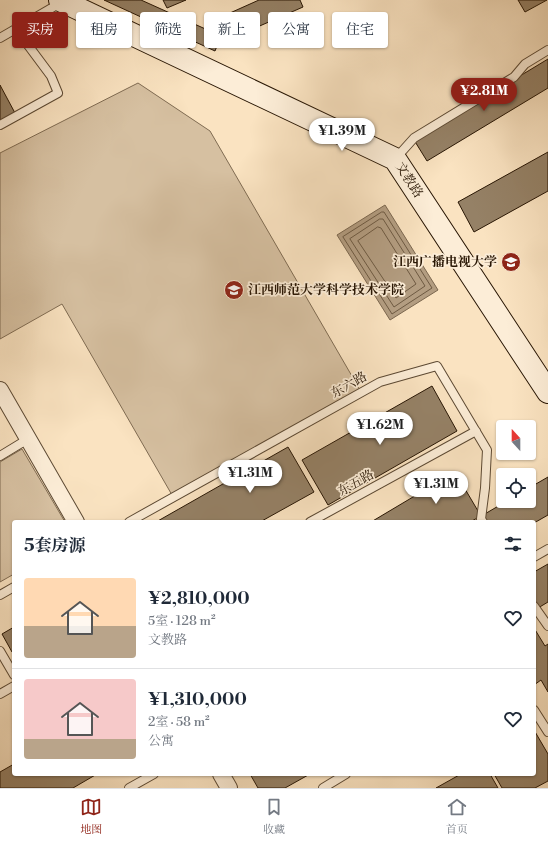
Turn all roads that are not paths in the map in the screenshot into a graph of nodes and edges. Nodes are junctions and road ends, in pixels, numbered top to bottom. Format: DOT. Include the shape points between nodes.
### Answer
graph roads {
  1 [pos="61,1"];
  2 [pos="43,12"];
  3 [pos="12,31"];
  4 [pos="0,38"];
  5 [pos="30,48"];
  6 [pos="548,50"];
  7 [pos="0,126"];
  8 [pos="395,159"];
  9 [pos="0,390"];
  10 [pos="548,392"];
  11 [pos="476,431"];
  12 [pos="28,439"];
  13 [pos="0,456"];
  14 [pos="75,520"];
  15 [pos="133,520"];
  16 [pos="314,520"];
  17 [pos="482,520"];
  18 [pos="548,549"];
  19 [pos="536,556"];
  20 [pos="12,588"];
  21 [pos="0,595"];
  22 [pos="536,609"];
  23 [pos="548,626"];
  24 [pos="0,651"];
  25 [pos="12,672"];
  26 [pos="12,687"];
  27 [pos="0,694"];
  28 [pos="536,713"];
  29 [pos="548,732"];
  30 [pos="150,776"];
  31 [pos="222,776"];
  32 [pos="343,776"];
  33 [pos="129,788"];
  34 [pos="229,788"];
  35 [pos="323,788"];
  1 -- 2 [label="lane"];
  1 -- 8 [label="street, 文教路"];
  3 -- 4 [label="lane"];
  5 -- 7 [label="lane" via="51,76 58,93"];
  6 -- 8 [label="lane" via="525,64 514,77 414,138"];
  8 -- 10 [label="street, 文教路"];
  9 -- 12 [label="street"];
  11 -- 15 [label="lane, 东六路" via="437,366 380,382"];
  11 -- 16 [label="lane, 东五路"];
  11 -- 17 [label="lane, 东六路" via="487,450"];
  12 -- 13 [label="lane"];
  12 -- 14 [label="street"];
  18 -- 19 [label="lane"];
  20 -- 21 [label="lane"];
  22 -- 23 [label="lane"];
  24 -- 25 [label="lane"];
  26 -- 27 [label="lane"];
  28 -- 29 [label="lane"];
  30 -- 33 [label="lane"];
  31 -- 34 [label="street"];
  32 -- 35 [label="lane"];
}
